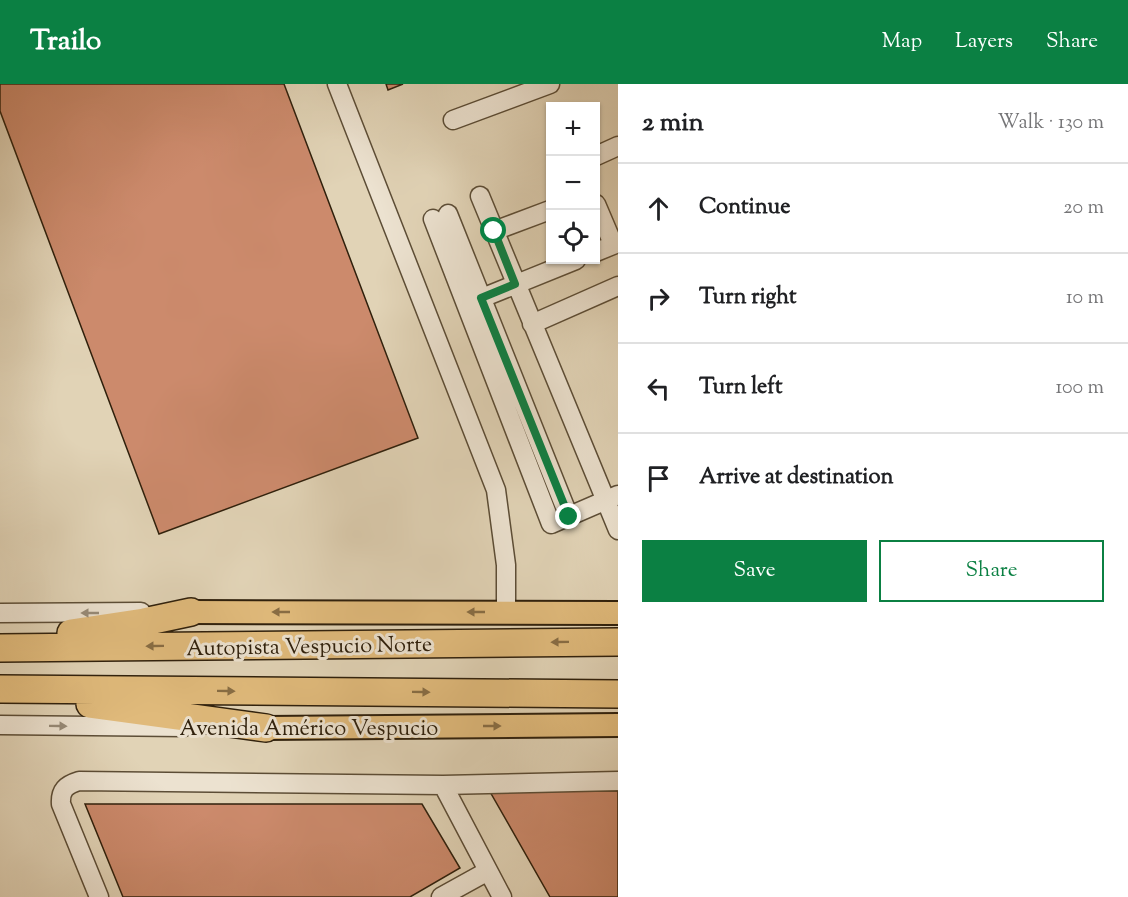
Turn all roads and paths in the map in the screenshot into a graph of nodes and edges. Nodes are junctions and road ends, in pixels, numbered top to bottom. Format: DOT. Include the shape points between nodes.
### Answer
graph roads {
  1 [pos="337,84"];
  2 [pos="550,84"];
  3 [pos="453,120"];
  4 [pos="618,146"];
  5 [pos="600,154"];
  6 [pos="480,196"];
  7 [pos="599,210"];
  8 [pos="546,212"];
  9 [pos="441,216"];
  10 [pos="494,231"];
  11 [pos="616,243"];
  12 [pos="600,250"];
  13 [pos="566,264"];
  14 [pos="515,284"];
  15 [pos="618,286"];
  16 [pos="474,301"];
  17 [pos="532,324"];
  18 [pos="612,498"];
  19 [pos="618,530"];
  20 [pos="190,612"];
  21 [pos="506,612"];
  22 [pos="0,613"];
  23 [pos="618,613"];
  24 [pos="618,642"];
  25 [pos="0,647"];
  26 [pos="0,690"];
  27 [pos="618,694"];
  28 [pos="0,725"];
  29 [pos="618,725"];
  30 [pos="266,728"];
  31 [pos="618,780"];
  32 [pos="442,785"];
  33 [pos="488,870"];
  34 [pos="99,897"];
  35 [pos="441,897"];
  36 [pos="502,897"];
  1 -- 21 [label="street" via="496,490 506,566"];
  2 -- 3 [label="street"];
  4 -- 5 [label="street"];
  6 -- 10 [label="street"];
  7 -- 11 [label="street"];
  8 -- 10 [label="street"];
  9 -- 16 [label="street"];
  10 -- 14 [label="street"];
  11 -- 12 [label="street"];
  13 -- 14 [label="street"];
  14 -- 16 [label="street"];
  14 -- 17 [label="street"];
  15 -- 17 [label="street"];
  16 -- 18 [label="street" via="552,524"];
  17 -- 18 [label="street"];
  18 -- 19 [label="street"];
  21 -- 20 [label="main road, one-way"];
  20 -- 22 [label="street, one-way"];
  20 -- 25 [label="highway"];
  21 -- 23 [label="main road"];
  24 -- 25 [label="highway, Autopista Vespucio Norte, one-way"];
  26 -- 27 [label="highway, Autopista Vespucio Norte, one-way"];
  26 -- 30 [label="highway"];
  28 -- 30 [label="street, Avenida Américo Vespucio, one-way"];
  30 -- 29 [label="main road, Avenida Américo Vespucio, one-way"];
  31 -- 32 [label="street"];
  32 -- 33 [label="street"];
  32 -- 34 [label="street" via="79,781 64,789 61,804"];
  33 -- 35 [label="street"];
  33 -- 36 [label="street"];
}
